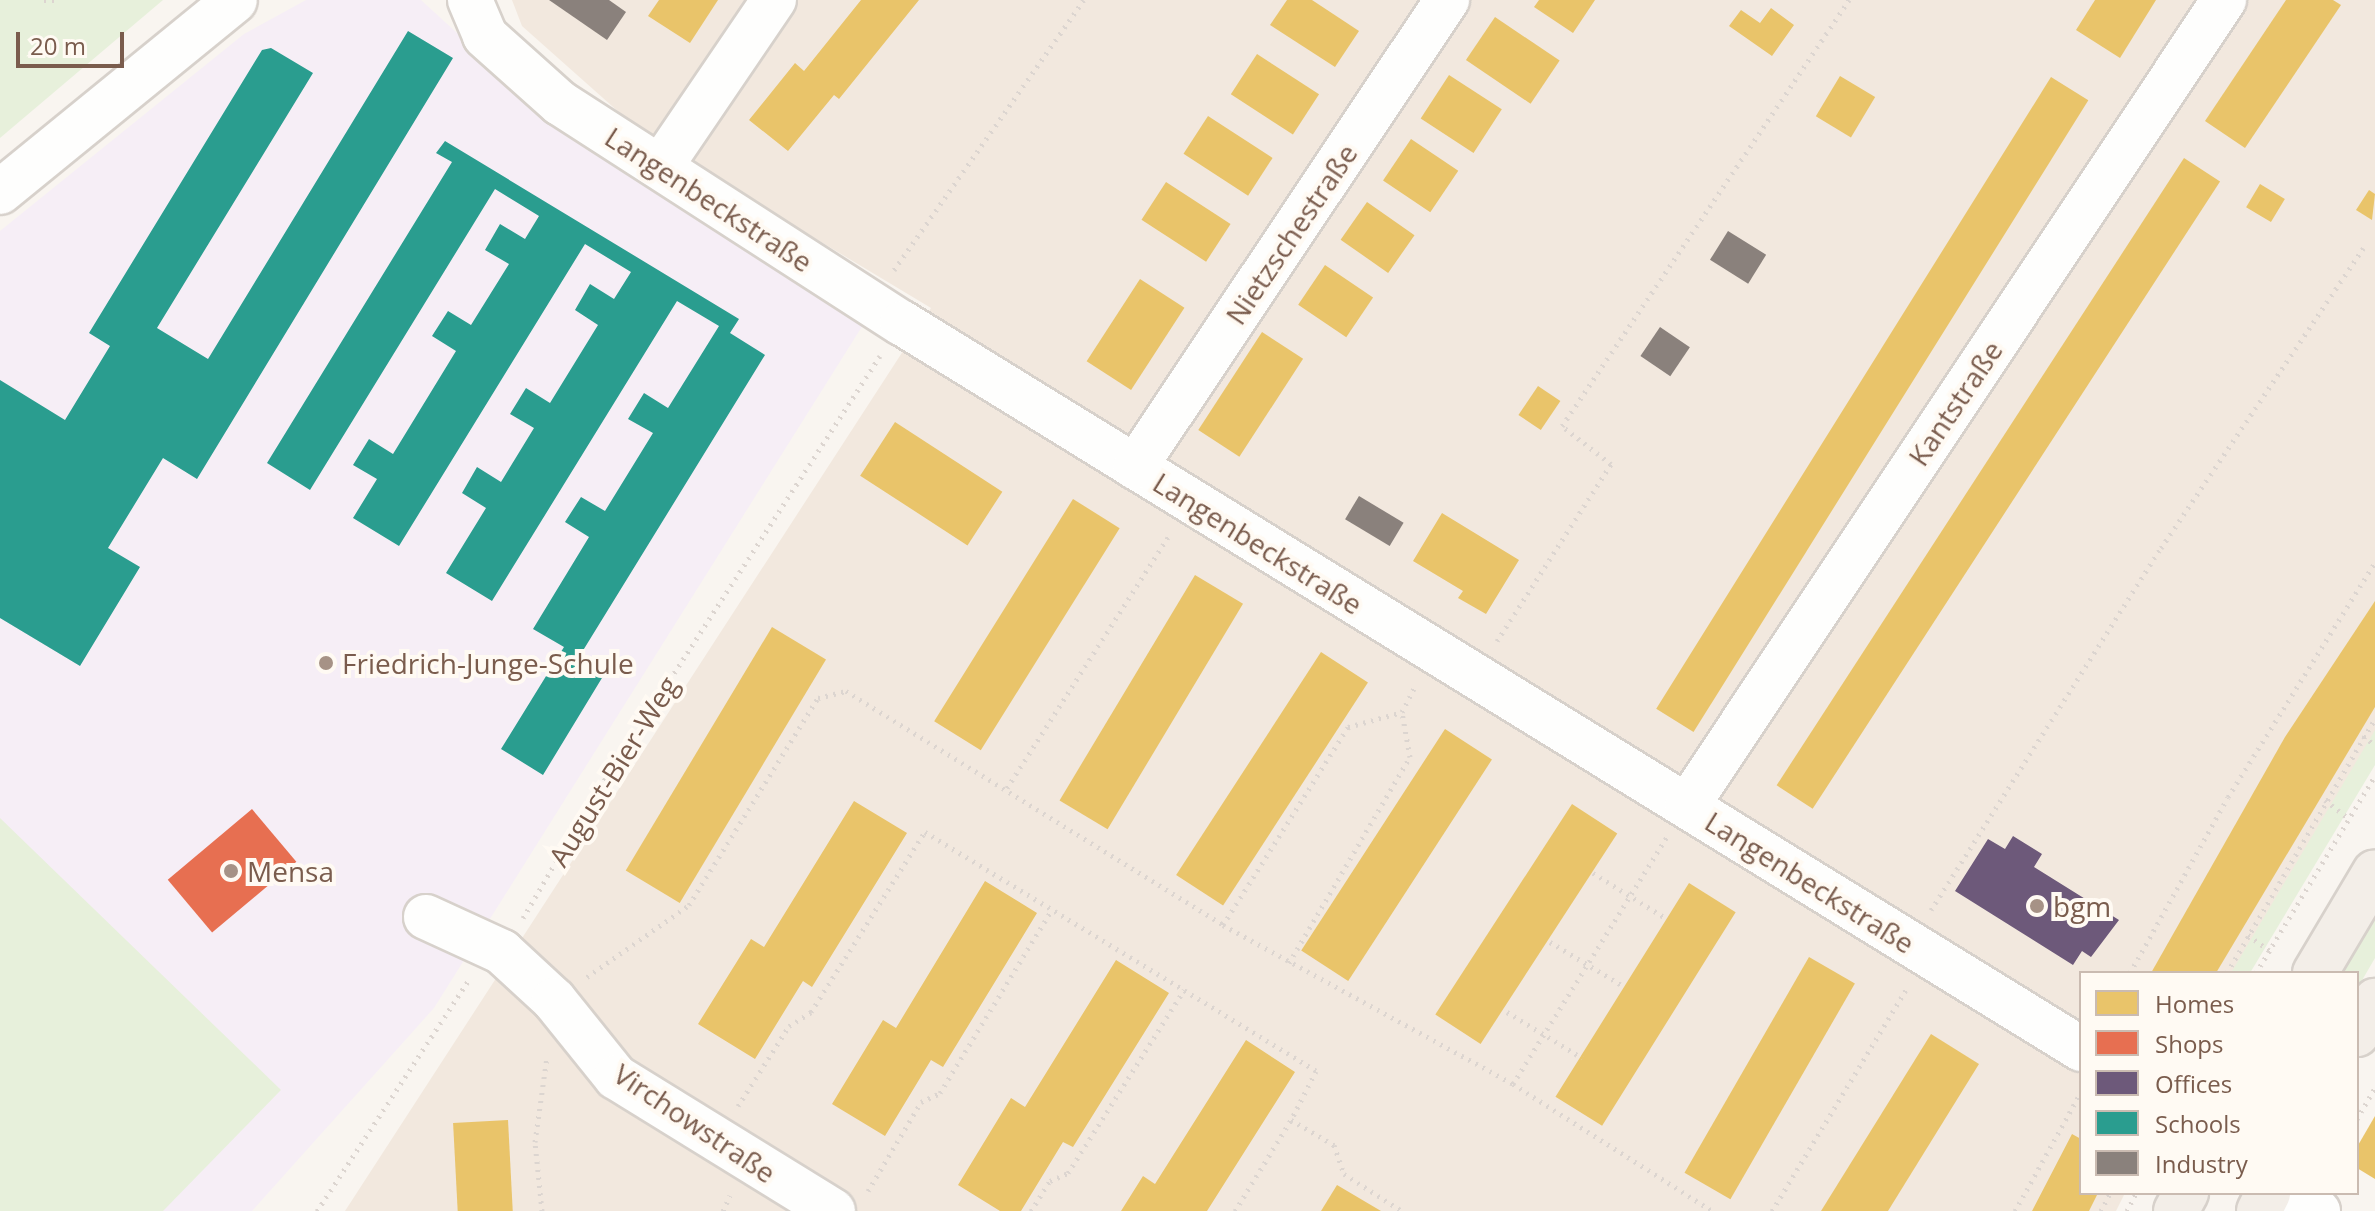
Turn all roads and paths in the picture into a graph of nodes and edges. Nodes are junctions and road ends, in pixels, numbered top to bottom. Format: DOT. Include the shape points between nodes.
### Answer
graph roads {
  1 [pos="44,0"];
  2 [pos="57,0"];
  3 [pos="235,0"];
  4 [pos="470,0"];
  5 [pos="774,0"];
  6 [pos="1084,0"];
  7 [pos="1447,0"];
  8 [pos="1849,0"];
  9 [pos="2224,0"];
  10 [pos="661,166"];
  11 [pos="0,192"];
  12 [pos="2363,248"];
  13 [pos="886,314"];
  14 [pos="1135,467"];
  15 [pos="1191,502"];
  16 [pos="2375,563"];
  17 [pos="1433,650"];
  18 [pos="1474,676"];
  19 [pos="1402,712"];
  20 [pos="2375,719"];
  21 [pos="2363,736"];
  22 [pos="2375,745"];
  23 [pos="2375,776"];
  24 [pos="1007,788"];
  25 [pos="2325,800"];
  26 [pos="2348,818"];
  27 [pos="1678,821"];
  28 [pos="2375,872"];
  29 [pos="1593,873"];
  30 [pos="1631,896"];
  31 [pos="1051,911"];
  32 [pos="426,917"];
  33 [pos="1667,919"];
  34 [pos="1223,925"];
  35 [pos="2248,935"];
  36 [pos="1550,942"];
  37 [pos="502,952"];
  38 [pos="2271,952"];
  39 [pos="1912,962"];
  40 [pos="1289,963"];
  41 [pos="1588,965"];
  42 [pos="2131,971"];
  43 [pos="2228,971"];
  44 [pos="2257,971"];
  45 [pos="2316,971"];
  46 [pos="1625,987"];
  47 [pos="1184,990"];
  48 [pos="554,1000"];
  49 [pos="2375,1001"];
  50 [pos="1507,1012"];
  51 [pos="2359,1030"];
  52 [pos="1544,1035"];
  53 [pos="2079,1048"];
  54 [pos="1582,1058"];
  55 [pos="1513,1084"];
  56 [pos="2375,1088"];
  57 [pos="2079,1096"];
  58 [pos="2359,1116"];
  59 [pos="1291,1120"];
  60 [pos="716,1141"];
  61 [pos="2296,1195"];
  62 [pos="849,1204"];
  63 [pos="317,1211"];
  64 [pos="542,1211"];
  65 [pos="1031,1211"];
  66 [pos="1235,1211"];
  67 [pos="1401,1211"];
  68 [pos="1712,1211"];
  69 [pos="1772,1211"];
  70 [pos="2015,1211"];
  71 [pos="2318,1211"];
  1 -- 2 [label="path"];
  3 -- 11 [label="street"];
  4 -- 10 [label="street, Langenbeckstraße" via="485,36 507,60 560,103"];
  5 -- 10 [label="street"];
  6 -- 13 [label="path, August-Bier-Weg"];
  7 -- 14 [label="street, Nietzschestraße"];
  8 -- 18 [label="path" via="1562,426 1611,464"];
  9 -- 27 [label="street, Kantstraße"];
  10 -- 13 [label="street, Langenbeckstraße"];
  12 -- 39 [label="path" via="1976,833"];
  13 -- 14 [label="street, Langenbeckstraße"];
  13 -- 37 [label="path, August-Bier-Weg"];
  14 -- 15 [label="street, Langenbeckstraße"];
  15 -- 17 [label="street, Langenbeckstraße"];
  15 -- 24 [label="path"];
  16 -- 42 [label="path" via="2228,797"];
  17 -- 18 [label="street, Langenbeckstraße"];
  17 -- 19 [label="path"];
  18 -- 27 [label="street, Langenbeckstraße"];
  19 -- 34 [label="path" via="1348,727"];
  19 -- 40 [label="path" via="1410,757"];
  20 -- 21 [label="path"];
  21 -- 22 [label="path"];
  21 -- 25 [label="path"];
  23 -- 26 [label="path"];
  24 -- 34 [label="path"];
  24 -- 48 [label="path" via="846,691 818,698 689,905"];
  25 -- 26 [label="path"];
  25 -- 35 [label="path"];
  26 -- 38 [label="path"];
  27 -- 30 [label="path"];
  27 -- 39 [label="street, Langenbeckstraße"];
  28 -- 45 [label="main road"];
  29 -- 30 [label="path"];
  30 -- 33 [label="path"];
  30 -- 41 [label="path"];
  31 -- 47 [label="path"];
  31 -- 60 [label="path" via="925,832 811,1012 789,1026"];
  31 -- 62 [label="path" via="940,1093 921,1102"];
  32 -- 37 [label="street, Virchowstraße"];
  34 -- 40 [label="path"];
  35 -- 38 [label="path"];
  35 -- 43 [label="path"];
  36 -- 41 [label="path"];
  37 -- 48 [label="street, Virchowstraße"];
  37 -- 63 [label="path, August-Bier-Weg" via="475,968"];
  38 -- 44 [label="path"];
  39 -- 53 [label="street, Langenbeckstraße"];
  39 -- 69 [label="path"];
  40 -- 55 [label="path"];
  41 -- 46 [label="path"];
  41 -- 52 [label="path"];
  47 -- 59 [label="path" via="1316,1071"];
  47 -- 65 [label="path" via="1068,1173 1050,1181"];
  48 -- 60 [label="street, Virchowstraße" via="616,1077"];
  48 -- 64 [label="path" via="535,1142"];
  49 -- 51 [label="main road"];
  50 -- 52 [label="path"];
  52 -- 54 [label="path"];
  52 -- 55 [label="path"];
  55 -- 68 [label="path"];
  56 -- 58 [label="path"];
  57 -- 70 [label="path"];
  59 -- 66 [label="path"];
  59 -- 67 [label="path" via="1334,1145 1344,1174"];
  60 -- 62 [label="street, Virchowstraße"];
  61 -- 71 [label="street"];
}
